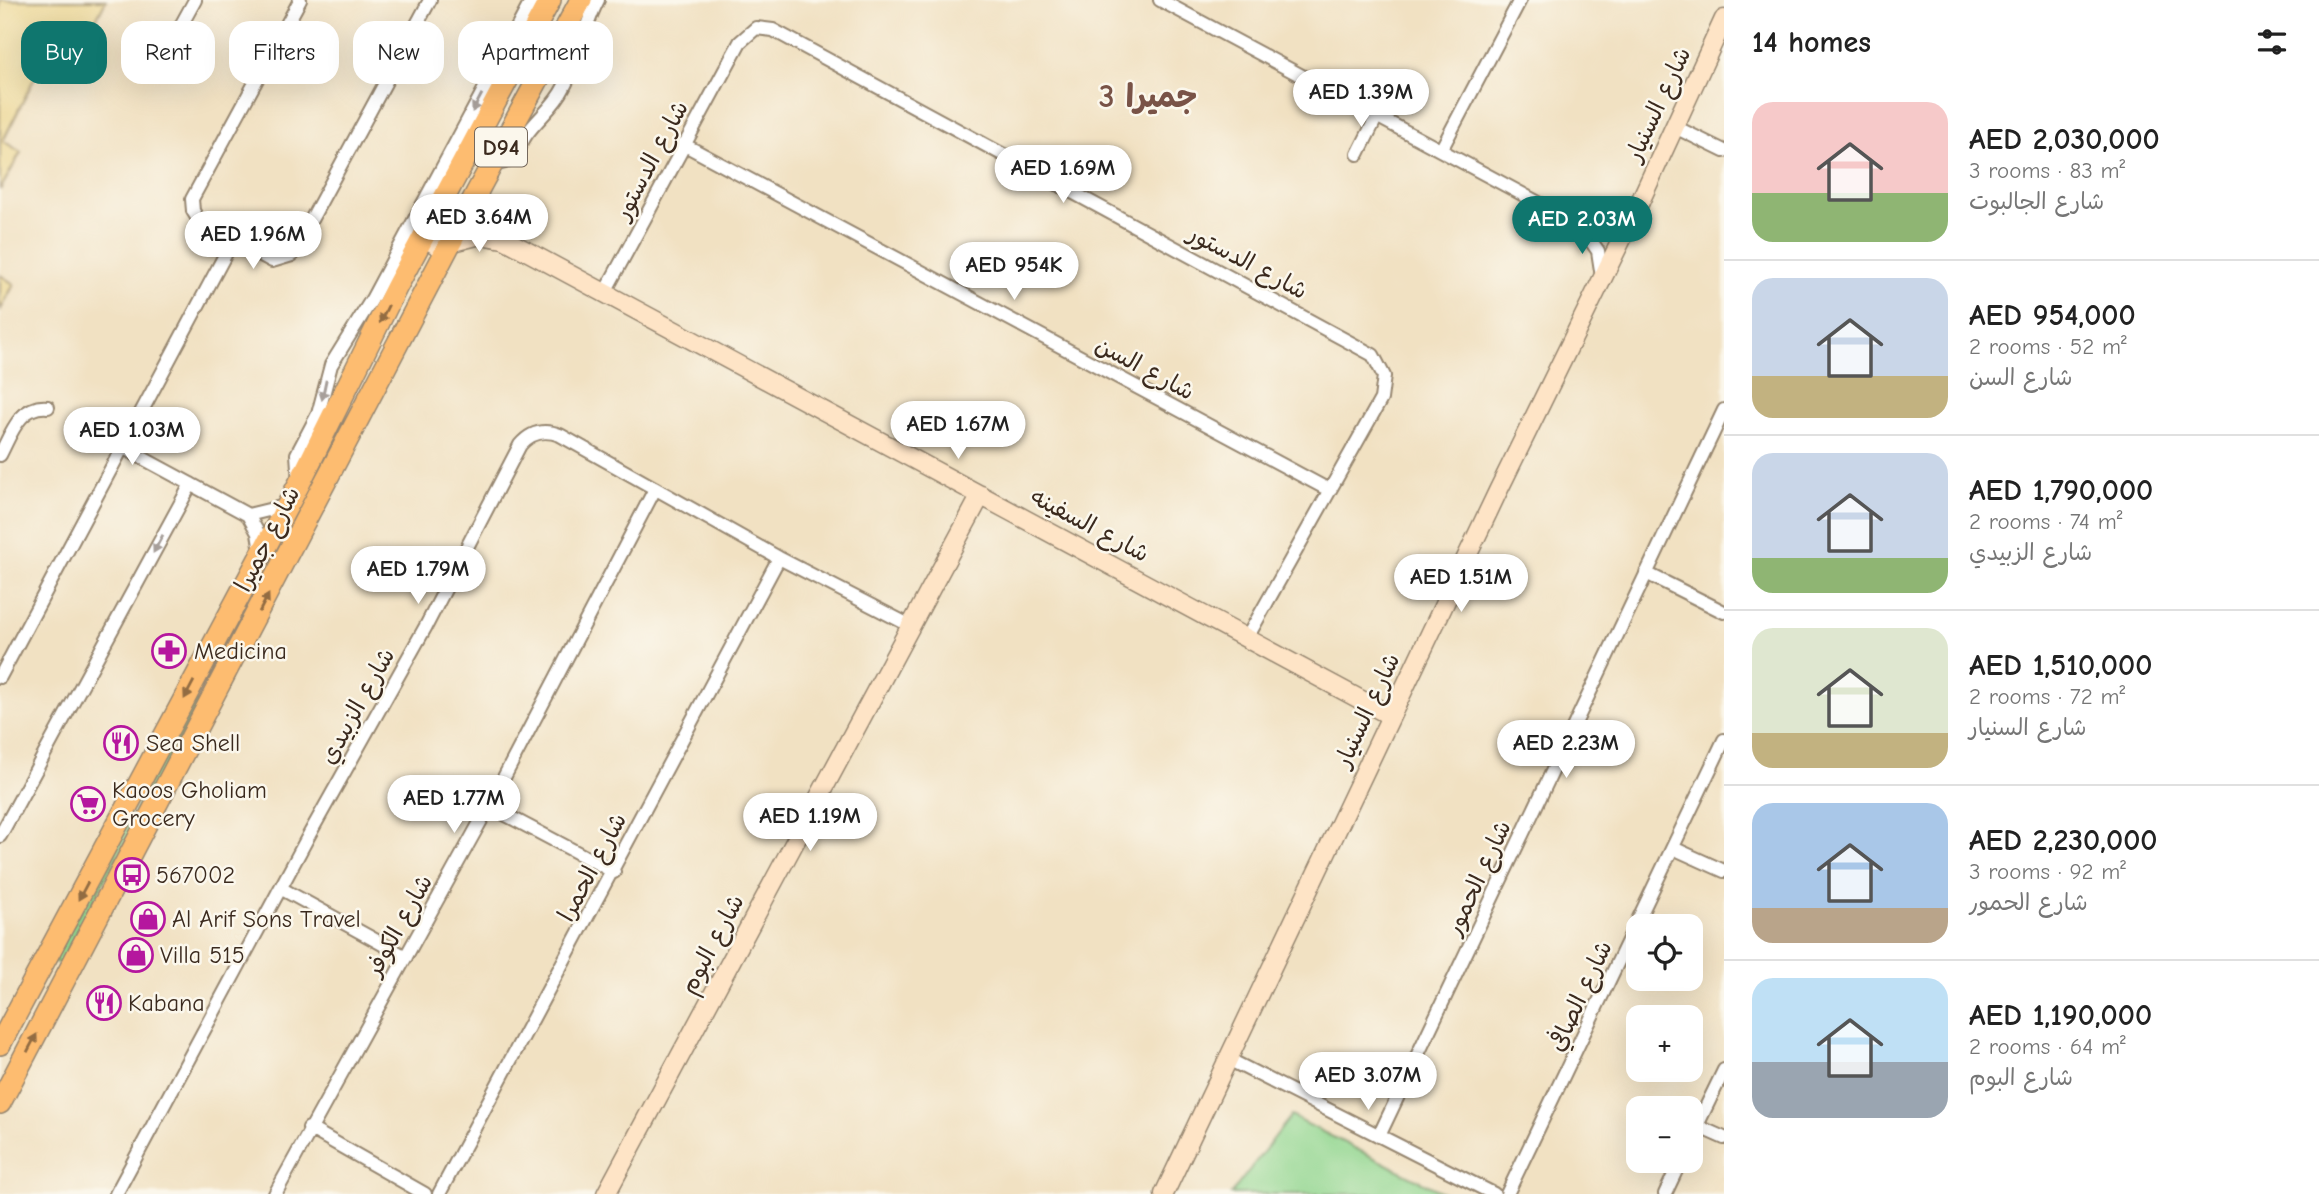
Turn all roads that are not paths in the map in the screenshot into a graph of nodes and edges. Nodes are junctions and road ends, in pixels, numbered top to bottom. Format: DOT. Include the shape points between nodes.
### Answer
graph roads {
  1 [pos="195,0"];
  2 [pos="300,0"];
  3 [pos="430,0"];
  4 [pos="532,0"];
  5 [pos="550,0"];
  6 [pos="581,0"];
  7 [pos="598,0"];
  8 [pos="1160,0"];
  9 [pos="1520,0"];
  10 [pos="1724,19"];
  11 [pos="183,21"];
  12 [pos="1376,118"];
  13 [pos="1675,127"];
  14 [pos="683,144"];
  15 [pos="1441,150"];
  16 [pos="1724,151"];
  17 [pos="1358,155"];
  18 [pos="492,164"];
  19 [pos="477,192"];
  20 [pos="1634,214"];
  21 [pos="1580,225"];
  22 [pos="426,231"];
  23 [pos="233,240"];
  24 [pos="506,240"];
  25 [pos="450,243"];
  26 [pos="1602,279"];
  27 [pos="397,286"];
  28 [pos="605,292"];
  29 [pos="423,295"];
  30 [pos="48,407"];
  31 [pos="1724,410"];
  32 [pos="124,447"];
  33 [pos="0,455"];
  34 [pos="191,484"];
  35 [pos="299,484"];
  36 [pos="655,489"];
  37 [pos="1329,490"];
  38 [pos="981,495"];
  39 [pos="287,505"];
  40 [pos="248,515"];
  41 [pos="261,552"];
  42 [pos="779,558"];
  43 [pos="1646,573"];
  44 [pos="1724,612"];
  45 [pos="911,626"];
  46 [pos="1248,636"];
  47 [pos="0,677"];
  48 [pos="1391,716"];
  49 [pos="1724,740"];
  50 [pos="489,806"];
  51 [pos="0,836"];
  52 [pos="1673,848"];
  53 [pos="1724,871"];
  54 [pos="614,872"];
  55 [pos="282,889"];
  56 [pos="406,957"];
  57 [pos="0,1044"];
  58 [pos="1228,1059"];
  59 [pos="1724,1070"];
  60 [pos="0,1103"];
  61 [pos="1703,1114"];
  62 [pos="309,1128"];
  63 [pos="1703,1129"];
  64 [pos="1379,1136"];
  65 [pos="1724,1138"];
  66 [pos="1675,1173"];
  67 [pos="117,1194"];
  68 [pos="275,1194"];
  69 [pos="425,1194"];
  70 [pos="439,1194"];
  71 [pos="606,1194"];
  72 [pos="1164,1194"];
  73 [pos="1494,1194"];
  74 [pos="1507,1194"];
  75 [pos="1665,1194"];
  1 -- 11 [label="street"];
  2 -- 23 [label="street" via="193,194 196,217"];
  3 -- 23 [label="street" via="292,255 267,260"];
  4 -- 35 [label="street, one-way" via="372,299 331,365 318,414 297,454"];
  5 -- 22 [label="main road, شارع جميرا / D94"];
  6 -- 18 [label="main road, شارع جميرا / D94"];
  7 -- 18 [label="street" via="560,95 525,136 514,157"];
  8 -- 12 [label="street"];
  9 -- 15 [label="street"];
  10 -- 13 [label="street, شارع السنيار"];
  12 -- 15 [label="street"];
  12 -- 17 [label="street"];
  13 -- 16 [label="street"];
  13 -- 20 [label="street, شارع السنيار"];
  14 -- 28 [label="street, شارع الدستور"];
  14 -- 37 [label="street, شارع السن"];
  14 -- 37 [label="street, شارع الدستور" via="743,36 756,28 773,30 1373,355 1384,376 1381,399"];
  15 -- 21 [label="street"];
  18 -- 19 [label="main road, شارع جميرا / D94"];
  19 -- 24 [label="street, شارع السفينه" via="487,221"];
  19 -- 25 [label="main road, شارع جميرا / D94"];
  20 -- 21 [label="street" via="1612,225"];
  20 -- 26 [label="street, شارع السنيار"];
  21 -- 26 [label="street" via="1598,251"];
  22 -- 25 [label="street" via="434,244"];
  22 -- 27 [label="main road, شارع جميرا / D94"];
  23 -- 32 [label="street"];
  24 -- 25 [label="street, شارع السفينه" via="480,235"];
  24 -- 28 [label="street, شارع السفينه"];
  25 -- 29 [label="main road, شارع جميرا / D94"];
  26 -- 48 [label="street, شارع السنيار"];
  27 -- 29 [label="main road" via="405,281 415,283"];
  27 -- 35 [label="main road, شارع جميرا / D94, one-way"];
  28 -- 38 [label="street, شارع السفينه"];
  60 -- 29 [label="main road, شارع جميرا / D94, one-way"];
  30 -- 33 [label="street" via="25,412"];
  31 -- 43 [label="street, شارع الحمور"];
  32 -- 34 [label="street"];
  32 -- 47 [label="street"];
  34 -- 40 [label="street"];
  34 -- 51 [label="street, one-way"];
  35 -- 39 [label="main road, شارع جميرا / D94"];
  36 -- 42 [label="street, شارع الزبيدي"];
  36 -- 50 [label="street, شارع الكوفر"];
  36 -- 55 [label="street, شارع الزبيدي" via="560,435 545,431 525,439"];
  37 -- 46 [label="street, شارع الدستور"];
  38 -- 45 [label="street, شارع البوم"];
  38 -- 46 [label="street, شارع السفينه"];
  39 -- 40 [label="street"];
  39 -- 41 [label="main road, شارع جميرا / D94"];
  40 -- 41 [label="street"];
  41 -- 57 [label="main road, شارع جميرا / D94, one-way"];
  42 -- 45 [label="street, شارع الزبيدي"];
  42 -- 54 [label="street, شارع الحمرا"];
  43 -- 44 [label="street"];
  43 -- 64 [label="street, شارع الحمور"];
  45 -- 71 [label="street, شارع البوم"];
  46 -- 48 [label="street, شارع السفينه"];
  48 -- 58 [label="street, شارع السنيار"];
  49 -- 52 [label="street, شارع الصافي"];
  50 -- 54 [label="street"];
  50 -- 56 [label="street, شارع الكوفر"];
  52 -- 53 [label="street"];
  52 -- 74 [label="street, شارع الصافي"];
  54 -- 70 [label="street, شارع الحمرا"];
  55 -- 56 [label="street"];
  55 -- 67 [label="street, شارع الزبيدي"];
  56 -- 62 [label="street, شارع الكوفر"];
  58 -- 64 [label="street"];
  58 -- 72 [label="street, شارع السنيار"];
  59 -- 61 [label="street"];
  62 -- 68 [label="street, شارع الكوفر"];
  62 -- 69 [label="street"];
  63 -- 65 [label="street"];
  64 -- 73 [label="street"];
  66 -- 75 [label="street"];
}
